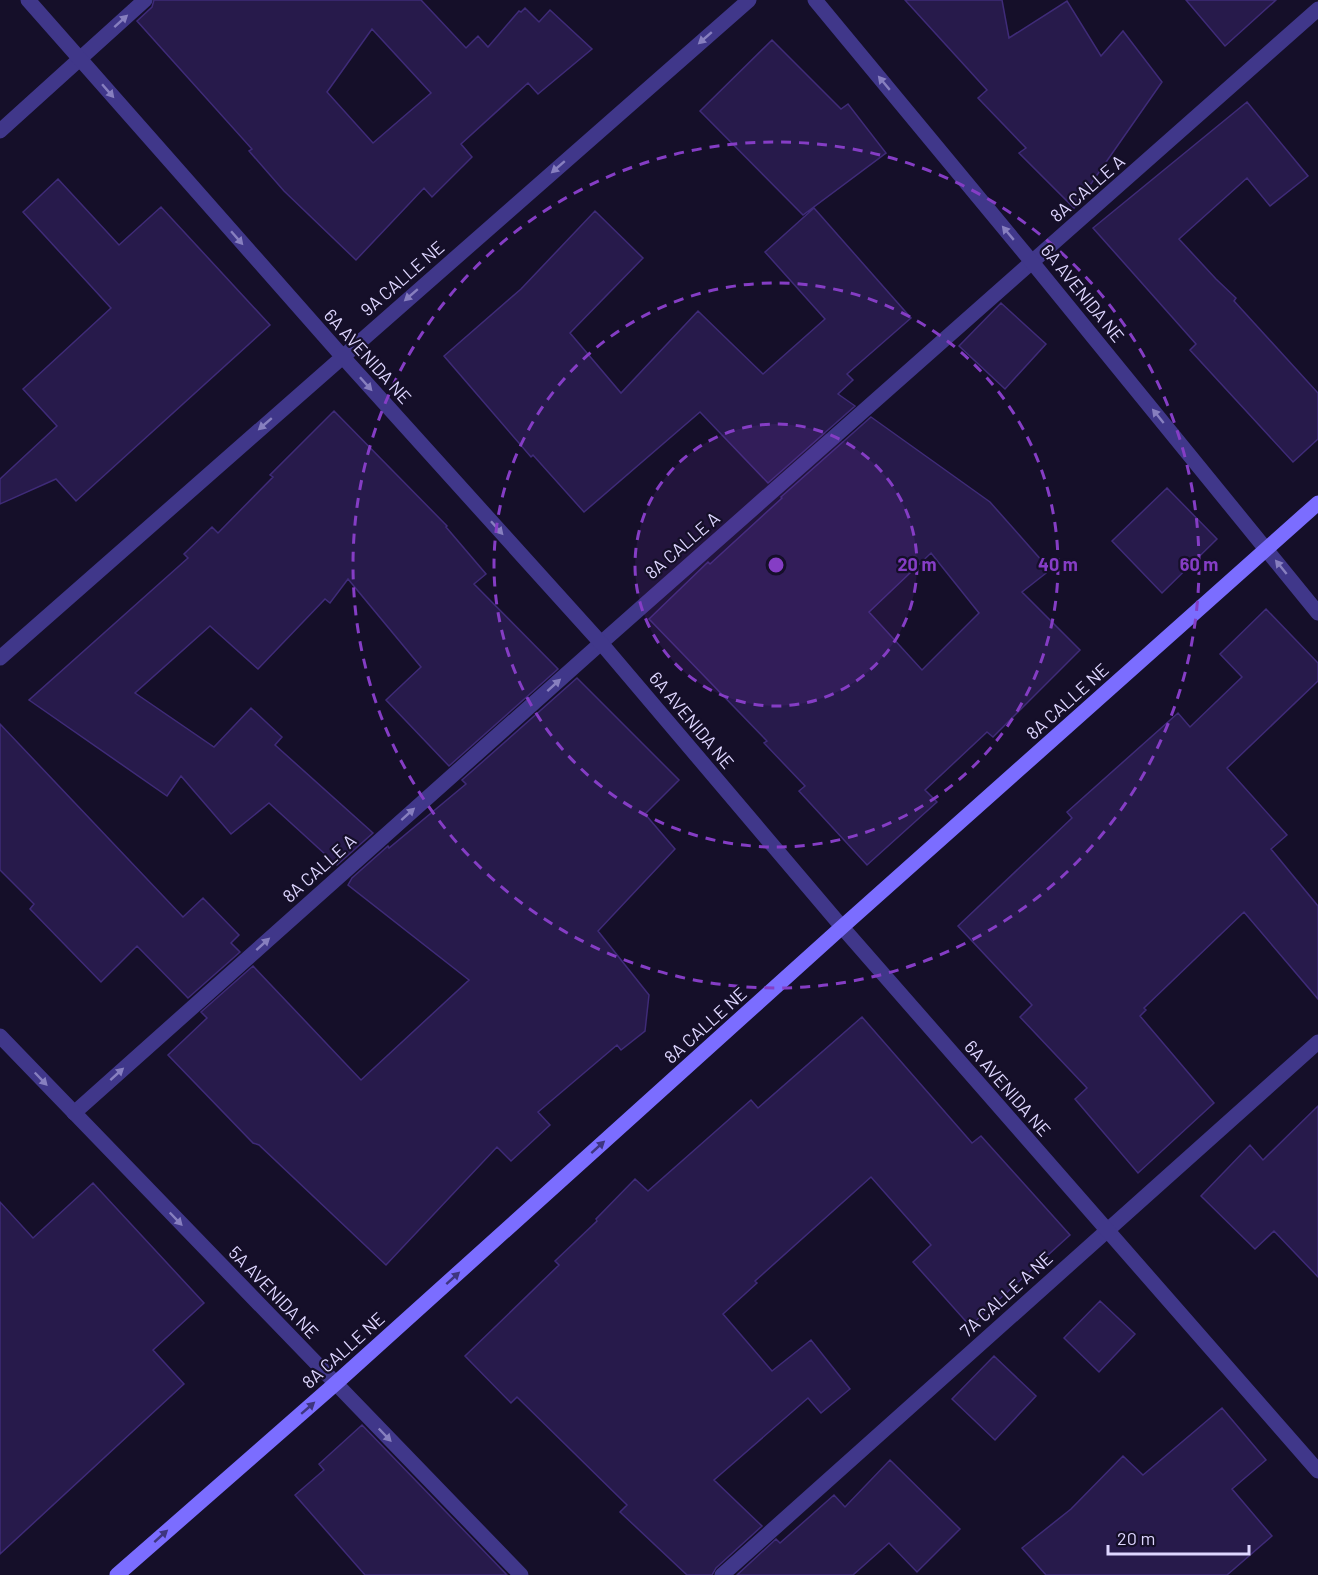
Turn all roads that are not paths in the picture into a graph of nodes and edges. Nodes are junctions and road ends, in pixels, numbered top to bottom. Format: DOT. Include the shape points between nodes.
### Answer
graph roads {
  1 [pos="28,0"];
  2 [pos="145,0"];
  3 [pos="749,0"];
  4 [pos="815,0"];
  5 [pos="1318,9"];
  6 [pos="80,59"];
  7 [pos="0,131"];
  8 [pos="1032,262"];
  9 [pos="342,356"];
  10 [pos="1318,503"];
  11 [pos="1267,549"];
  12 [pos="1318,613"];
  13 [pos="601,643"];
  14 [pos="0,658"];
  15 [pos="842,927"];
  16 [pos="0,1036"];
  17 [pos="1318,1042"];
  18 [pos="74,1113"];
  19 [pos="1107,1230"];
  20 [pos="335,1384"];
  21 [pos="1318,1471"];
  22 [pos="117,1575"];
  23 [pos="521,1575"];
  24 [pos="722,1575"];
  1 -- 6 [label="street, 6A AVENIDA NE"];
  6 -- 2 [label="street, one-way"];
  3 -- 9 [label="street, 9A CALLE NE, one-way"];
  8 -- 4 [label="street, 6A AVENIDA NE, one-way"];
  5 -- 8 [label="street, 8A CALLE A"];
  6 -- 7 [label="street"];
  6 -- 9 [label="street, 6A AVENIDA NE, one-way"];
  11 -- 8 [label="street, 6A AVENIDA NE, one-way"];
  8 -- 13 [label="street, 8A CALLE A"];
  9 -- 13 [label="street, 6A AVENIDA NE, one-way"];
  9 -- 14 [label="street, 9A CALLE NE, one-way"];
  10 -- 11 [label="street, 8A CALLE NE"];
  12 -- 11 [label="street, 6A AVENIDA NE, one-way"];
  11 -- 15 [label="street, 8A CALLE NE"];
  13 -- 15 [label="street, 6A AVENIDA NE"];
  18 -- 13 [label="street, 8A CALLE A, one-way"];
  15 -- 19 [label="street, 6A AVENIDA NE"];
  20 -- 15 [label="street, 8A CALLE NE, one-way"];
  16 -- 18 [label="street, 5A AVENIDA NE, one-way"];
  17 -- 19 [label="street, 7A CALLE A NE"];
  18 -- 20 [label="street, 5A AVENIDA NE, one-way"];
  19 -- 21 [label="street, 6A AVENIDA NE"];
  19 -- 24 [label="street, 7A CALLE A NE"];
  22 -- 20 [label="street, 8A CALLE NE, one-way"];
  20 -- 23 [label="street, 5A AVENIDA NE, one-way"];
}
